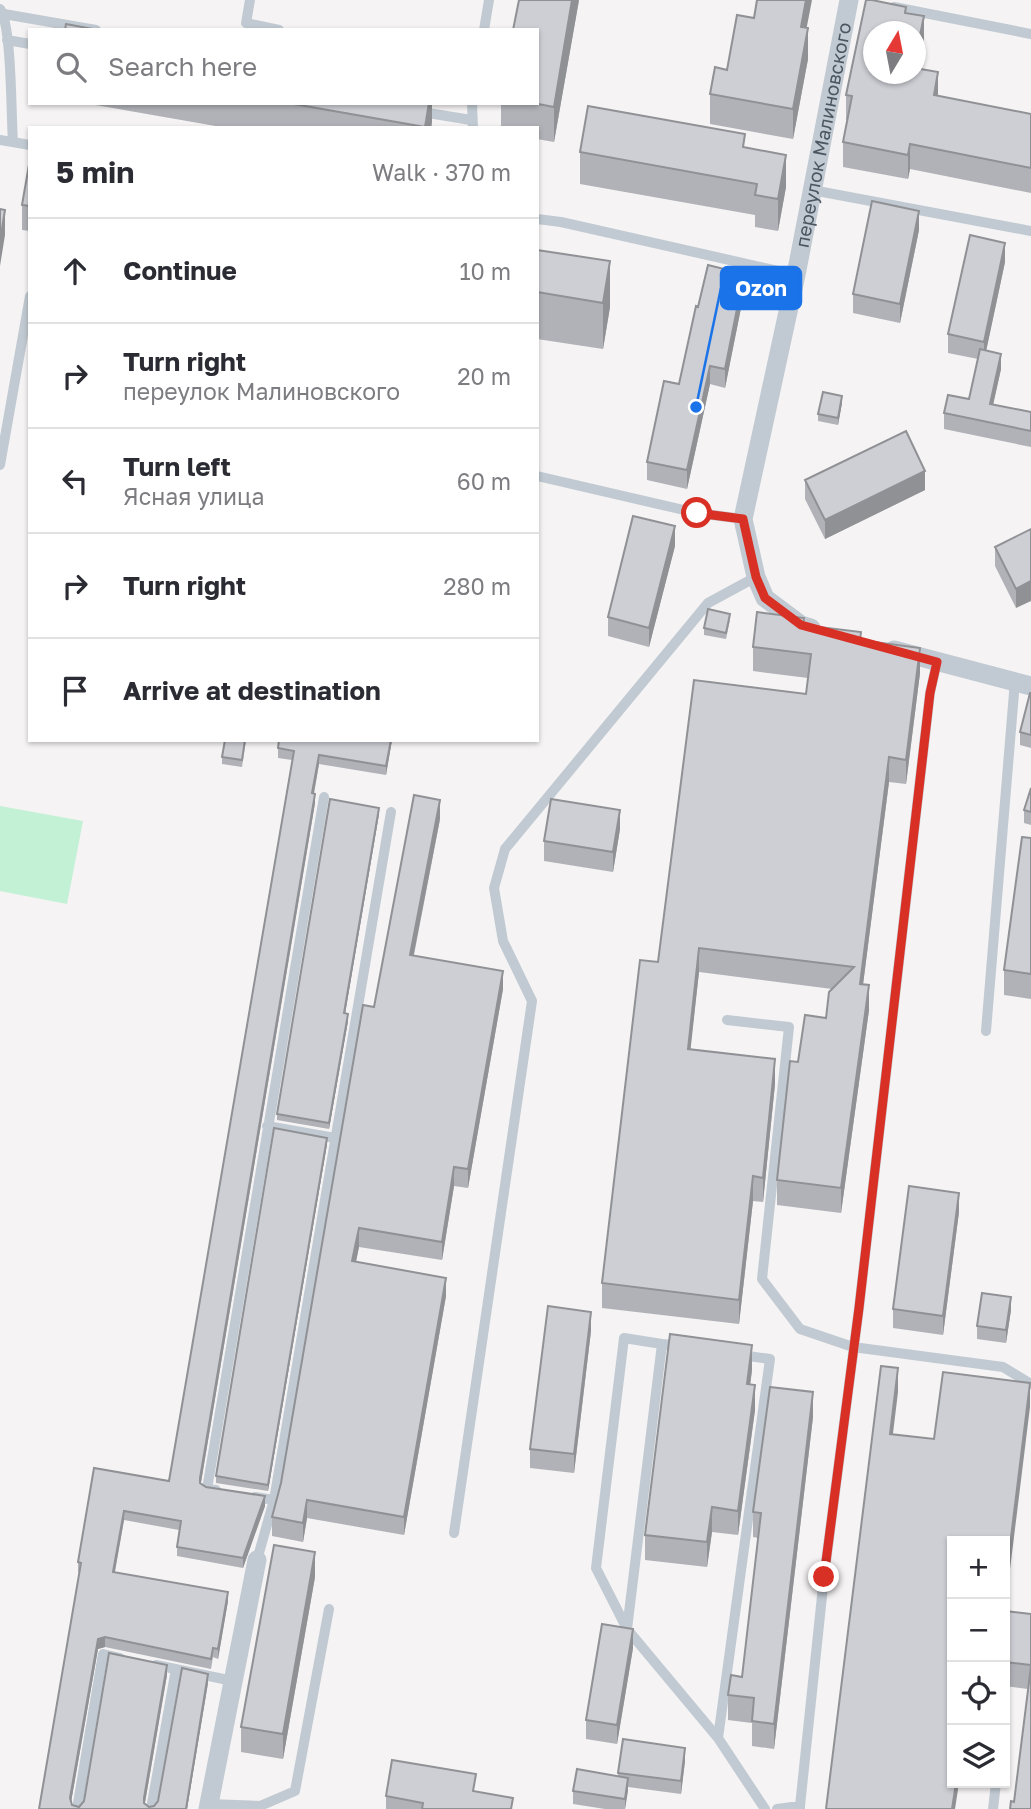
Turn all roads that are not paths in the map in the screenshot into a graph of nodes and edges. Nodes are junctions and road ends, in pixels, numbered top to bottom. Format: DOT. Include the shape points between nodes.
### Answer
graph roads {
  1 [pos="250,0"];
  2 [pos="489,0"];
  3 [pos="849,0"];
  4 [pos="883,5"];
  5 [pos="906,5"];
  6 [pos="2,12"];
  7 [pos="86,28"];
  8 [pos="270,28"];
  9 [pos="484,28"];
  10 [pos="1031,34"];
  11 [pos="7,40"];
  12 [pos="28,44"];
  13 [pos="472,105"];
  14 [pos="410,110"];
  15 [pos="472,124"];
  16 [pos="0,140"];
  17 [pos="13,142"];
  18 [pos="28,145"];
  19 [pos="812,190"];
  20 [pos="539,219"];
  21 [pos="1031,232"];
  22 [pos="796,275"];
  23 [pos="28,307"];
  24 [pos="0,465"];
  25 [pos="539,476"];
  26 [pos="743,519"];
  27 [pos="756,577"];
  28 [pos="826,632"];
  29 [pos="875,645"];
  30 [pos="937,662"];
  31 [pos="1023,683"];
  32 [pos="324,797"];
  33 [pos="391,812"];
  34 [pos="727,1020"];
  35 [pos="986,1031"];
  36 [pos="267,1126"];
  37 [pos="335,1138"];
  38 [pos="662,1343"];
  39 [pos="689,1347"];
  40 [pos="853,1347"];
  41 [pos="730,1353"];
  42 [pos="1031,1384"];
  43 [pos="220,1491"];
  44 [pos="247,1496"];
  45 [pos="274,1500"];
  46 [pos="454,1533"];
  47 [pos="257,1560"];
  48 [pos="329,1609"];
  49 [pos="627,1629"];
  50 [pos="127,1659"];
  51 [pos="139,1661"];
  52 [pos="176,1669"];
  53 [pos="233,1681"];
  54 [pos="718,1738"];
  55 [pos="995,1788"];
  56 [pos="209,1807"];
  57 [pos="800,1807"];
  58 [pos="77,1809"];
  59 [pos="151,1809"];
  60 [pos="765,1809"];
  61 [pos="777,1809"];
  62 [pos="993,1809"];
  1 -- 8 [label="lane" via="246,23"];
  2 -- 9 [label="lane"];
  3 -- 19 [label="street, переулок Малиновского"];
  4 -- 5 [label="lane"];
  5 -- 10 [label="lane"];
  6 -- 7 [label="lane"];
  6 -- 11 [label="lane"];
  11 -- 12 [label="lane"];
  11 -- 17 [label="lane"];
  13 -- 15 [label="lane"];
  14 -- 15 [label="lane"];
  16 -- 17 [label="lane"];
  17 -- 18 [label="lane"];
  19 -- 21 [label="lane"];
  19 -- 22 [label="street, переулок Малиновского"];
  20 -- 22 [label="lane"];
  22 -- 26 [label="street, переулок Малиновского"];
  23 -- 24 [label="lane"];
  25 -- 26 [label="lane" via="697,513"];
  26 -- 27 [label="street, переулок Малиновского"];
  27 -- 28 [label="street, переулок Малиновского" via="765,598 801,625"];
  27 -- 46 [label="lane" via="708,603 505,849 494,888 503,941 532,1001"];
  29 -- 30 [label="street"];
  30 -- 31 [label="street"];
  30 -- 40 [label="lane"];
  31 -- 35 [label="lane"];
  32 -- 36 [label="lane"];
  33 -- 37 [label="lane"];
  34 -- 40 [label="lane" via="789,1027 762,1279 800,1329"];
  36 -- 37 [label="lane"];
  36 -- 43 [label="lane" via="207,1489"];
  37 -- 45 [label="lane"];
  38 -- 39 [label="lane"];
  38 -- 49 [label="lane"];
  38 -- 49 [label="lane" via="624,1338 596,1568"];
  40 -- 42 [label="lane" via="1003,1367"];
  40 -- 57 [label="lane"];
  41 -- 54 [label="lane" via="770,1359"];
  44 -- 45 [label="lane"];
  45 -- 47 [label="lane"];
  47 -- 53 [label="street"];
  48 -- 56 [label="lane" via="295,1790 260,1806"];
  49 -- 54 [label="lane"];
  50 -- 58 [label="lane" via="103,1654"];
  51 -- 52 [label="lane"];
  52 -- 53 [label="lane"];
  52 -- 59 [label="lane"];
  53 -- 56 [label="street"];
  54 -- 60 [label="lane"];
  55 -- 62 [label="lane"];
  57 -- 61 [label="lane"];
}
